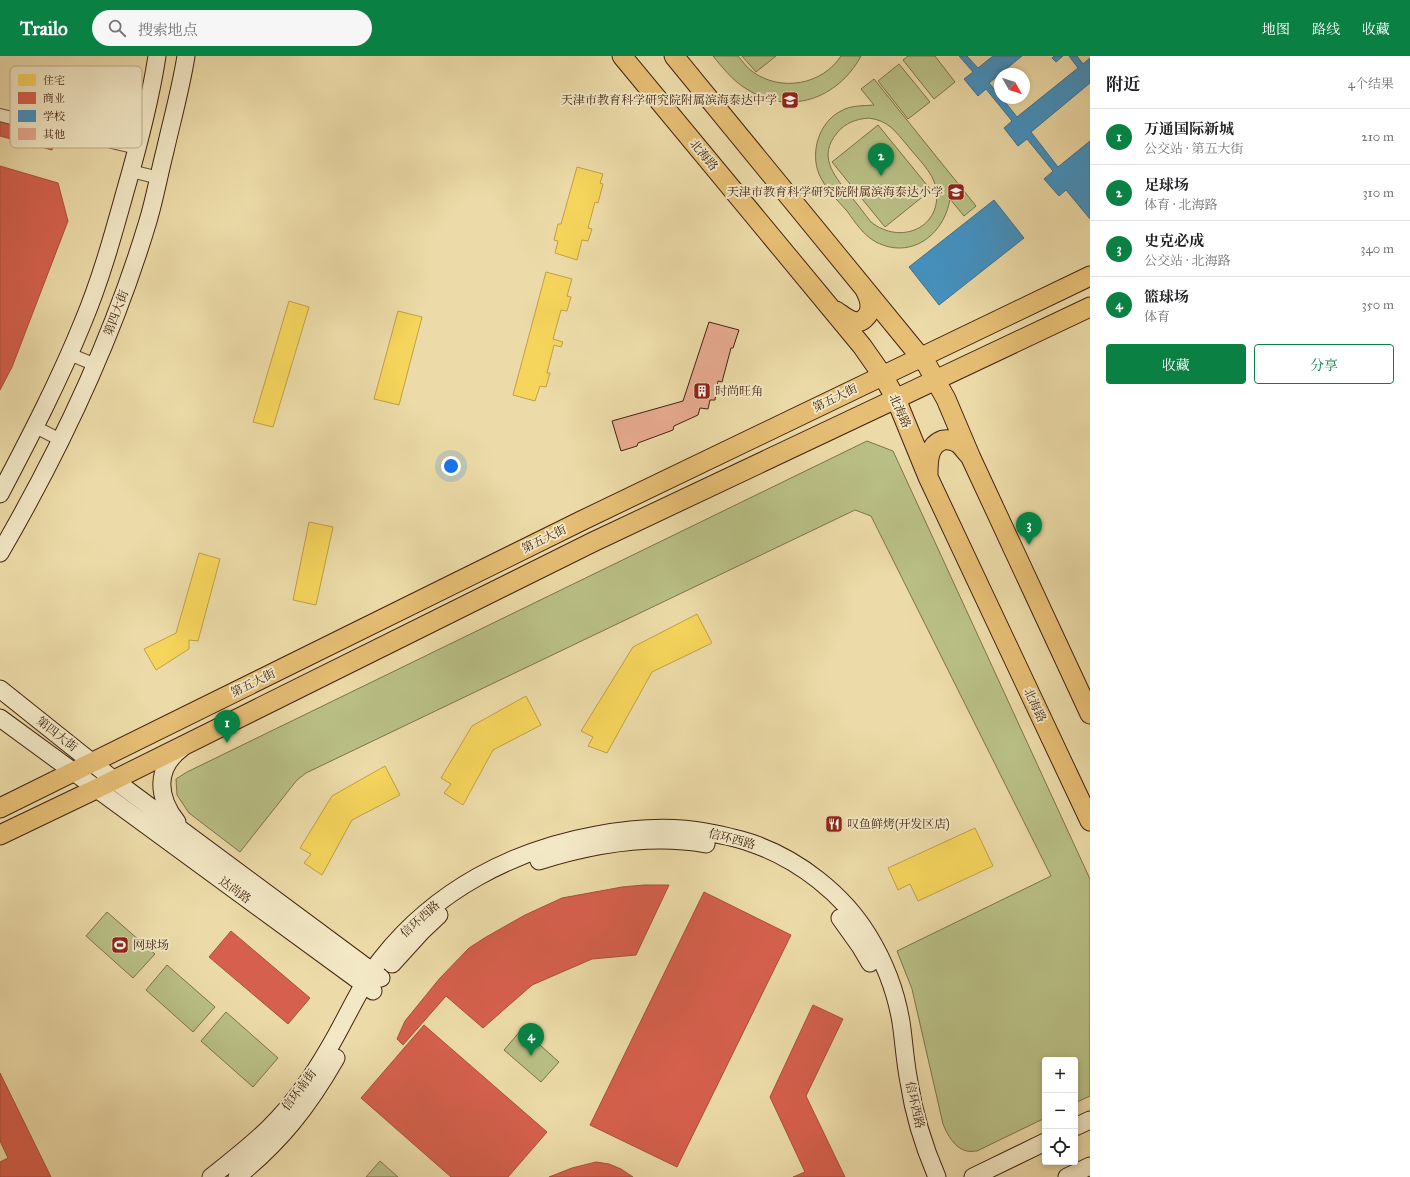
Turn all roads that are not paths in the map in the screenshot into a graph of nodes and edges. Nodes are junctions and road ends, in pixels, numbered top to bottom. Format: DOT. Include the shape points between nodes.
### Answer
graph roads {
  1 [pos="157,56"];
  2 [pos="186,56"];
  3 [pos="622,56"];
  4 [pos="674,56"];
  5 [pos="0,115"];
  6 [pos="10,117"];
  7 [pos="142,128"];
  8 [pos="137,148"];
  9 [pos="131,171"];
  10 [pos="158,178"];
  11 [pos="1090,276"];
  12 [pos="860,282"];
  13 [pos="1090,306"];
  14 [pos="830,307"];
  15 [pos="893,322"];
  16 [pos="964,337"];
  17 [pos="862,346"];
  18 [pos="69,354"];
  19 [pos="974,362"];
  20 [pos="96,365"];
  21 [pos="928,369"];
  22 [pos="897,380"];
  23 [pos="840,396"];
  24 [pos="956,422"];
  25 [pos="35,427"];
  26 [pos="61,440"];
  27 [pos="971,458"];
  28 [pos="928,477"];
  29 [pos="0,494"];
  30 [pos="0,553"];
  31 [pos="0,689"];
  32 [pos="1090,714"];
  33 [pos="0,718"];
  34 [pos="188,743"];
  35 [pos="92,762"];
  36 [pos="74,772"];
  37 [pos="114,780"];
  38 [pos="96,789"];
  39 [pos="0,808"];
  40 [pos="1090,821"];
  41 [pos="0,835"];
  42 [pos="190,835"];
  43 [pos="373,981"];
  44 [pos="1090,1120"];
  45 [pos="1078,1126"];
  46 [pos="1042,1143"];
  47 [pos="1090,1166"];
  48 [pos="211,1177"];
  49 [pos="237,1177"];
  50 [pos="924,1177"];
  51 [pos="937,1177"];
  52 [pos="973,1177"];
  53 [pos="1067,1177"];
  1 -- 7 [label="street"];
  2 -- 10 [label="street, 第四大街"];
  3 -- 14 [label="main road, 北海路"];
  4 -- 12 [label="main road"];
  5 -- 6 [label="street"];
  8 -- 9 [label="street"];
  9 -- 10 [label="street"];
  9 -- 18 [label="street" via="99,280"];
  10 -- 20 [label="street, 第四大街" via="138,252"];
  11 -- 16 [label="main road, 第五大街"];
  12 -- 14 [label="main road" via="869,303 867,317 856,322"];
  12 -- 15 [label="main road"];
  13 -- 19 [label="main road, 第五大街"];
  14 -- 17 [label="main road, 北海路"];
  15 -- 16 [label="main road" via="906,332 932,342 945,342"];
  15 -- 21 [label="main road"];
  15 -- 22 [label="main road, 北海路" via="904,346"];
  16 -- 21 [label="main road, 第五大街"];
  17 -- 22 [label="main road, 北海路"];
  17 -- 23 [label="main road" via="867,361 865,371 855,385"];
  18 -- 20 [label="street"];
  18 -- 25 [label="street"];
  19 -- 21 [label="main road, 第五大街"];
  19 -- 24 [label="main road" via="961,372 953,385 951,400"];
  20 -- 26 [label="street, 第四大街"];
  21 -- 22 [label="main road, 第五大街"];
  21 -- 22 [label="main road, 第五大街"];
  21 -- 24 [label="main road"];
  22 -- 23 [label="main road, 第五大街"];
  22 -- 28 [label="main road, 北海路" via="909,401 909,420 914,443"];
  22 -- 34 [label="main road, 第五大街" via="882,398 853,420 593,542"];
  23 -- 35 [label="main road, 第五大街"];
  24 -- 27 [label="main road"];
  25 -- 26 [label="street"];
  25 -- 29 [label="street"];
  26 -- 30 [label="street, 第四大街"];
  27 -- 28 [label="main road" via="958,444 949,439 941,441 932,448 928,460"];
  27 -- 32 [label="main road"];
  28 -- 40 [label="main road, 北海路"];
  31 -- 35 [label="street, 第四大街"];
  33 -- 36 [label="street, 第四大街"];
  34 -- 37 [label="main road, 第五大街"];
  34 -- 42 [label="street" via="171,758 162,783 168,810"];
  35 -- 36 [label="main road, 第五大街"];
  35 -- 37 [label="street, 第四大街"];
  36 -- 38 [label="street, 第四大街"];
  36 -- 39 [label="main road, 第五大街"];
  37 -- 38 [label="main road, 第五大街"];
  37 -- 42 [label="street, 达尚路"];
  38 -- 41 [label="main road, 第五大街"];
  38 -- 43 [label="street, 达尚路"];
  42 -- 43 [label="street, 达尚路"];
  43 -- 48 [label="street, 信环南街" via="323,1059 291,1103 269,1128"];
  43 -- 49 [label="street, 信环南街" via="333,1063 309,1104 280,1138"];
  43 -- 50 [label="street, 信环西路" via="437,918 471,892 535,862 590,847 647,840 692,842 728,848 756,857 782,870 818,896 843,921 869,961 886,1002 906,1118"];
  43 -- 51 [label="street, 信环西路" via="380,960 408,927 439,901 504,862 543,847 637,828 699,831 740,839 779,855 816,879 839,899 868,935 888,975 896,999 908,1081 924,1144"];
  44 -- 45 [label="street"];
  46 -- 52 [label="street"];
  47 -- 53 [label="street"];
}
